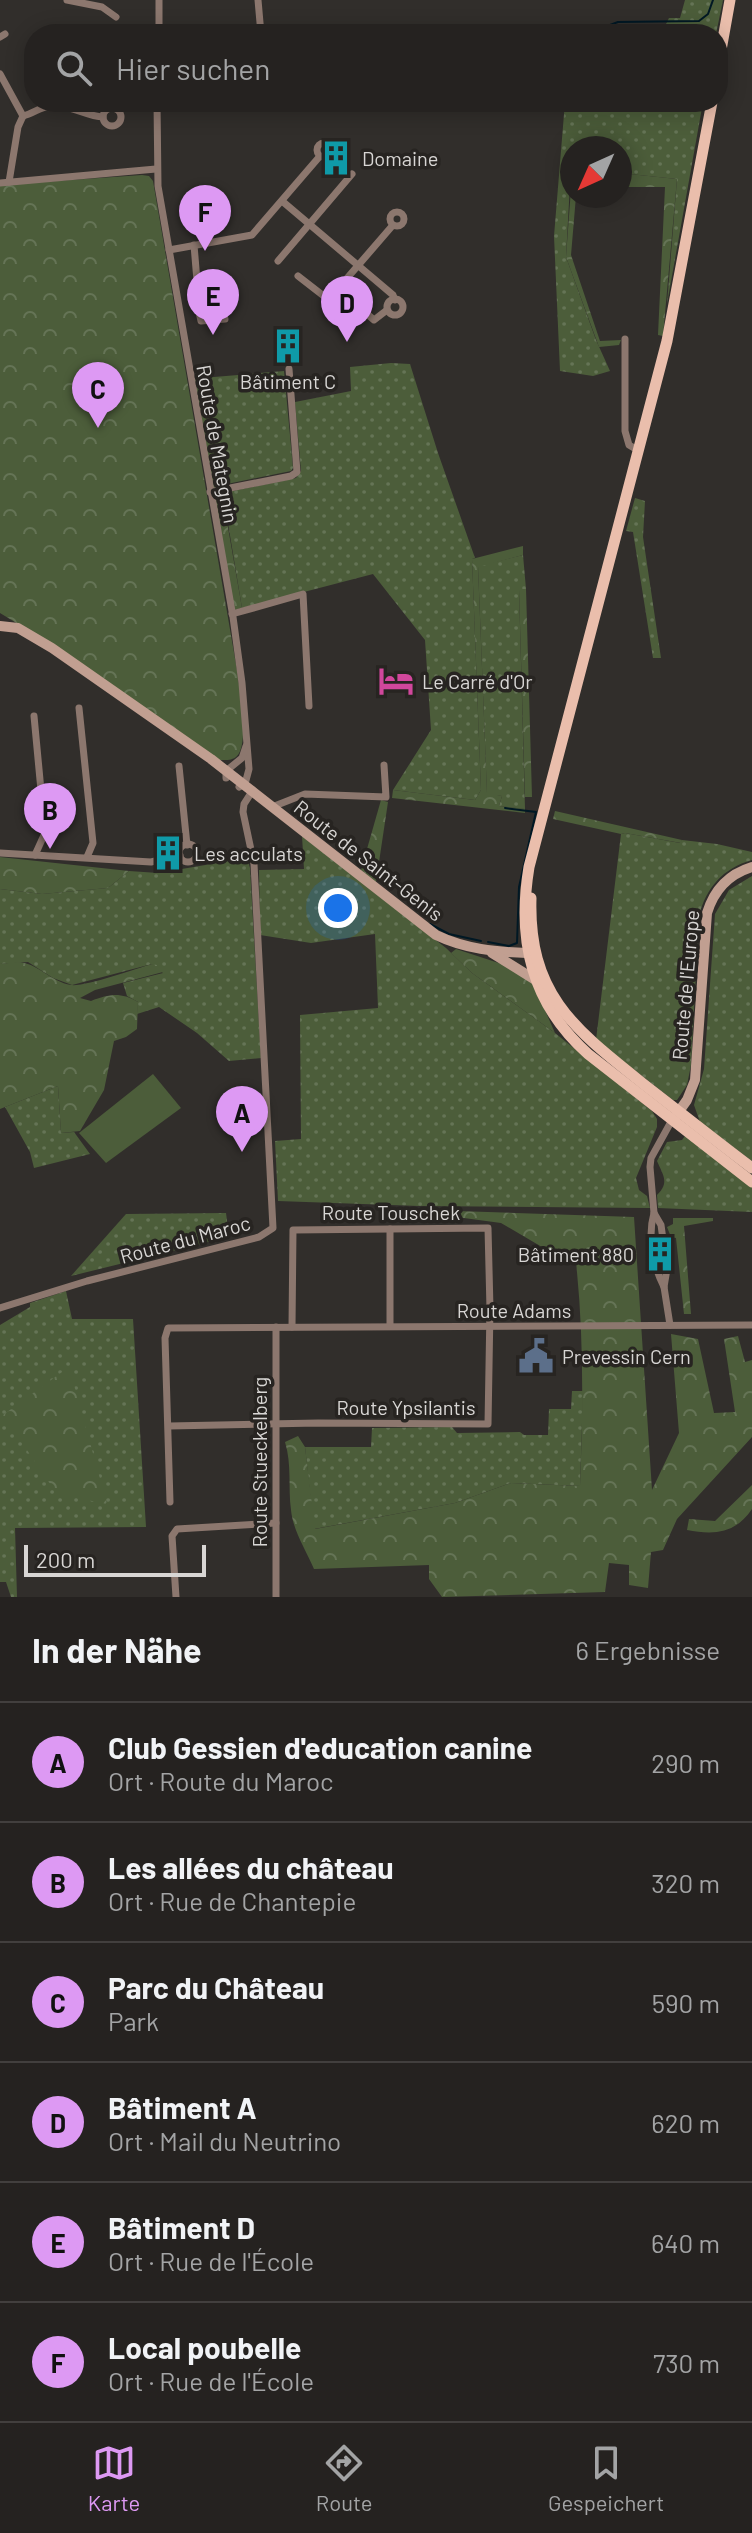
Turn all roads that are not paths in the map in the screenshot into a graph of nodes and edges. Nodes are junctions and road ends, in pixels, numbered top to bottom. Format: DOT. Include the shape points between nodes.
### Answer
graph roads {
  1 [pos="67,0"];
  2 [pos="159,0"];
  3 [pos="258,0"];
  4 [pos="730,0"];
  5 [pos="116,17"];
  6 [pos="159,24"];
  7 [pos="260,24"];
  8 [pos="726,24"];
  9 [pos="0,74"];
  10 [pos="33,112"];
  11 [pos="81,112"];
  12 [pos="157,112"];
  13 [pos="710,112"];
  14 [pos="23,116"];
  15 [pos="103,117"];
  16 [pos="320,156"];
  17 [pos="156,169"];
  18 [pos="352,174"];
  19 [pos="9,182"];
  20 [pos="0,183"];
  21 [pos="282,201"];
  22 [pos="310,223"];
  23 [pos="393,225"];
  24 [pos="194,245"];
  25 [pos="169,250"];
  26 [pos="278,261"];
  27 [pos="358,265"];
  28 [pos="298,276"];
  29 [pos="395,300"];
  30 [pos="387,310"];
  31 [pos="366,313"];
  32 [pos="225,319"];
  33 [pos="625,339"];
  34 [pos="289,369"];
  35 [pos="639,451"];
  36 [pos="210,492"];
  37 [pos="232,614"];
  38 [pos="0,628"];
  39 [pos="309,706"];
  40 [pos="79,708"];
  41 [pos="34,716"];
  42 [pos="246,744"];
  43 [pos="384,765"];
  44 [pos="179,766"];
  45 [pos="226,774"];
  46 [pos="246,789"];
  47 [pos="287,802"];
  48 [pos="272,807"];
  49 [pos="284,817"];
  50 [pos="187,845"];
  51 [pos="0,853"];
  52 [pos="35,855"];
  53 [pos="180,855"];
  54 [pos="87,857"];
  55 [pos="752,867"];
  56 [pos="491,952"];
  57 [pos="532,959"];
  58 [pos="517,967"];
  59 [pos="537,981"];
  60 [pos="675,1116"];
  61 [pos="752,1168"];
  62 [pos="752,1182"];
  63 [pos="390,1229"];
  64 [pos="0,1308"];
  65 [pos="668,1310"];
  66 [pos="655,1325"];
  67 [pos="670,1325"];
  68 [pos="752,1325"];
  69 [pos="390,1326"];
  70 [pos="490,1326"];
  71 [pos="276,1327"];
  72 [pos="292,1327"];
  73 [pos="274,1424"];
  74 [pos="169,1426"];
  75 [pos="170,1502"];
  76 [pos="276,1523"];
  77 [pos="176,1597"];
  78 [pos="276,1597"];
  1 -- 5 [label="street" via="102,7"];
  2 -- 6 [label="street"];
  3 -- 7 [label="street"];
  4 -- 8 [label="main road"];
  9 -- 14 [label="street"];
  10 -- 14 [label="street"];
  11 -- 15 [label="street"];
  12 -- 17 [label="street, Route de Mategnin"];
  13 -- 35 [label="main road" via="673,315"];
  14 -- 19 [label="street"];
  16 -- 21 [label="street"];
  17 -- 19 [label="street"];
  17 -- 25 [label="street, Route de Mategnin"];
  18 -- 22 [label="street"];
  19 -- 20 [label="street"];
  21 -- 22 [label="street"];
  21 -- 24 [label="street" via="252,235"];
  22 -- 26 [label="street"];
  22 -- 27 [label="street"];
  23 -- 27 [label="street"];
  24 -- 25 [label="street"];
  24 -- 32 [label="street" via="201,321"];
  25 -- 36 [label="street, Route de Mategnin"];
  27 -- 28 [label="street" via="336,291 335,303"];
  27 -- 29 [label="street"];
  29 -- 30 [label="street"];
  29 -- 30 [label="street" via="401,311 393,315"];
  30 -- 31 [label="street" via="374,320"];
  33 -- 35 [label="street" via="625,431 629,445"];
  34 -- 36 [label="street" via="297,472"];
  35 -- 57 [label="main road" via="529,867 524,903"];
  36 -- 37 [label="street, Route de Mategnin"];
  37 -- 39 [label="street" via="303,594"];
  37 -- 42 [label="street, Route de Mategnin"];
  38 -- 45 [label="main road, Route de Saint-Genis" via="97,681"];
  40 -- 54 [label="street" via="93,843"];
  41 -- 52 [label="street" via="45,833"];
  42 -- 45 [label="street" via="242,758"];
  42 -- 46 [label="street, Route de Mategnin"];
  43 -- 47 [label="street" via="386,797 305,794"];
  44 -- 50 [label="street"];
  45 -- 46 [label="main road, Route de Saint-Genis"];
  46 -- 48 [label="main road, Route de Saint-Genis"];
  46 -- 64 [label="street, Route du Maroc" via="243,812 254,864 273,1228 259,1237"];
  47 -- 48 [label="street"];
  47 -- 49 [label="street"];
  48 -- 49 [label="main road, Route de Saint-Genis"];
  49 -- 56 [label="main road, Route de Saint-Genis" via="436,935"];
  50 -- 53 [label="street"];
  50 -- 53 [label="street" via="195,848 195,859 187,862"];
  51 -- 52 [label="street"];
  52 -- 54 [label="street"];
  53 -- 54 [label="street" via="151,862"];
  55 -- 60 [label="main road, Route de l'Europe" via="725,882 707,913 695,1080"];
  56 -- 57 [label="main road, Route de Saint-Genis"];
  56 -- 58 [label="main road, Route de Saint-Genis"];
  57 -- 58 [label="main road"];
  57 -- 59 [label="main road"];
  57 -- 60 [label="main road" via="574,1026"];
  58 -- 59 [label="main road, Route de Saint-Genis"];
  59 -- 60 [label="main road" via="579,1046"];
  60 -- 61 [label="main road"];
  60 -- 62 [label="main road"];
  60 -- 65 [label="street" via="650,1160 653,1254"];
  63 -- 69 [label="street"];
  63 -- 70 [label="street, Route Touschek" via="488,1228"];
  63 -- 72 [label="street, Route Touschek" via="293,1230"];
  65 -- 66 [label="street"];
  65 -- 67 [label="street"];
  66 -- 67 [label="street, Route Adams"];
  66 -- 70 [label="street, Route Adams"];
  67 -- 68 [label="street, Route Adams"];
  69 -- 70 [label="street, Route Adams"];
  69 -- 72 [label="street, Route Adams"];
  70 -- 73 [label="street, Route Ypsilantis" via="488,1424"];
  71 -- 72 [label="street, Route Adams"];
  71 -- 73 [label="street, Route Stueckelberg"];
  71 -- 74 [label="street, Route Adams" via="168,1328"];
  73 -- 74 [label="street"];
  73 -- 76 [label="street, Route Stueckelberg"];
  74 -- 75 [label="street"];
  76 -- 77 [label="street" via="177,1529 172,1536"];
  76 -- 78 [label="street, Route Stueckelberg"];
}
